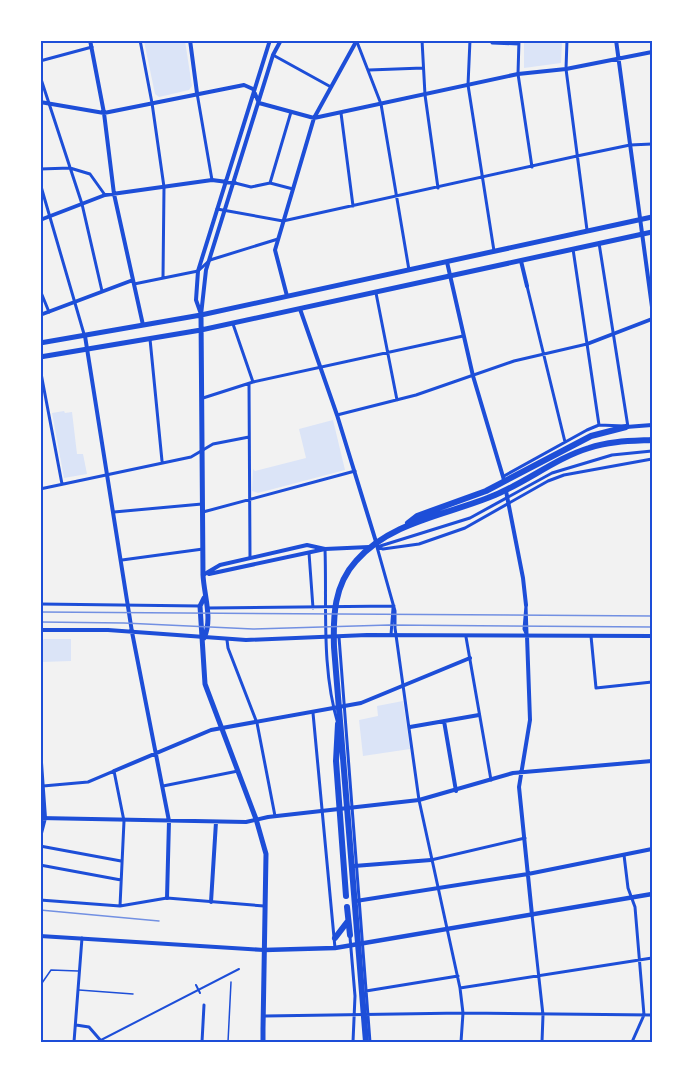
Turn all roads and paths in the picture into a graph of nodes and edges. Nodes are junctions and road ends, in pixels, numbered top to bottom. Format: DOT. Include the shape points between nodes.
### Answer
graph roads {
  1 [pos="140,40"];
  2 [pos="190,40"];
  3 [pos="270,40"];
  4 [pos="281,40"];
  5 [pos="423,40"];
  6 [pos="470,40"];
  7 [pos="492,40"];
  8 [pos="567,40"];
  9 [pos="616,40"];
  10 [pos="356,41"];
  11 [pos="92,42"];
  12 [pos="519,42"];
  13 [pos="652,52"];
  14 [pos="273,55"];
  15 [pos="619,59"];
  16 [pos="40,61"];
  17 [pos="423,68"];
  18 [pos="566,69"];
  19 [pos="369,70"];
  20 [pos="518,74"];
  21 [pos="40,76"];
  22 [pos="468,85"];
  23 [pos="331,87"];
  24 [pos="254,89"];
  25 [pos="197,93"];
  26 [pos="425,94"];
  27 [pos="40,102"];
  28 [pos="50,103"];
  29 [pos="152,103"];
  30 [pos="259,103"];
  31 [pos="381,104"];
  32 [pos="104,112"];
  33 [pos="291,112"];
  34 [pos="341,113"];
  35 [pos="314,118"];
  36 [pos="652,144"];
  37 [pos="630,145"];
  38 [pos="577,156"];
  39 [pos="532,167"];
  40 [pos="70,168"];
  41 [pos="40,169"];
  42 [pos="481,178"];
  43 [pos="212,180"];
  44 [pos="225,181"];
  45 [pos="40,183"];
  46 [pos="235,183"];
  47 [pos="270,183"];
  48 [pos="164,187"];
  49 [pos="438,188"];
  50 [pos="292,189"];
  51 [pos="114,194"];
  52 [pos="105,195"];
  53 [pos="395,197"];
  54 [pos="82,204"];
  55 [pos="353,206"];
  56 [pos="217,209"];
  57 [pos="225,212"];
  58 [pos="50,217"];
  59 [pos="652,217"];
  60 [pos="641,219"];
  61 [pos="40,220"];
  62 [pos="283,221"];
  63 [pos="587,230"];
  64 [pos="652,232"];
  65 [pos="643,234"];
  66 [pos="278,238"];
  67 [pos="599,243"];
  68 [pos="573,249"];
  69 [pos="494,250"];
  70 [pos="210,260"];
  71 [pos="447,261"];
  72 [pos="521,261"];
  73 [pos="409,270"];
  74 [pos="198,271"];
  75 [pos="450,276"];
  76 [pos="163,278"];
  77 [pos="133,282"];
  78 [pos="527,286"];
  79 [pos="40,290"];
  80 [pos="102,291"];
  81 [pos="376,292"];
  82 [pos="287,296"];
  83 [pos="74,302"];
  84 [pos="652,307"];
  85 [pos="300,309"];
  86 [pos="49,312"];
  87 [pos="40,315"];
  88 [pos="201,315"];
  89 [pos="652,319"];
  90 [pos="232,323"];
  91 [pos="143,326"];
  92 [pos="201,330"];
  93 [pos="614,334"];
  94 [pos="85,336"];
  95 [pos="463,336"];
  96 [pos="150,339"];
  97 [pos="40,343"];
  98 [pos="587,344"];
  99 [pos="89,349"];
  100 [pos="387,352"];
  101 [pos="543,354"];
  102 [pos="40,357"];
  103 [pos="320,366"];
  104 [pos="40,368"];
  105 [pos="473,376"];
  106 [pos="251,383"];
  107 [pos="202,398"];
  108 [pos="397,400"];
  109 [pos="337,415"];
  110 [pos="599,425"];
  111 [pos="652,425"];
  112 [pos="627,427"];
  113 [pos="249,437"];
  114 [pos="652,440"];
  115 [pos="565,442"];
  116 [pos="202,451"];
  117 [pos="652,451"];
  118 [pos="652,459"];
  119 [pos="162,461"];
  120 [pos="355,471"];
  121 [pos="109,475"];
  122 [pos="504,476"];
  123 [pos="62,484"];
  124 [pos="40,489"];
  125 [pos="507,498"];
  126 [pos="249,499"];
  127 [pos="203,504"];
  128 [pos="509,505"];
  129 [pos="114,512"];
  130 [pos="203,512"];
  131 [pos="403,527"];
  132 [pos="377,547"];
  133 [pos="203,549"];
  134 [pos="325,549"];
  135 [pos="309,553"];
  136 [pos="250,557"];
  137 [pos="122,560"];
  138 [pos="203,575"];
  139 [pos="204,598"];
  140 [pos="40,604"];
  141 [pos="526,605"];
  142 [pos="128,606"];
  143 [pos="200,606"];
  144 [pos="394,606"];
  145 [pos="208,608"];
  146 [pos="313,608"];
  147 [pos="327,608"];
  148 [pos="40,630"];
  149 [pos="132,632"];
  150 [pos="391,635"];
  151 [pos="397,635"];
  152 [pos="526,636"];
  153 [pos="591,636"];
  154 [pos="652,636"];
  155 [pos="339,637"];
  156 [pos="466,637"];
  157 [pos="204,638"];
  158 [pos="327,638"];
  159 [pos="227,640"];
  160 [pos="470,658"];
  161 [pos="652,682"];
  162 [pos="404,684"];
  163 [pos="345,707"];
  164 [pos="333,709"];
  165 [pos="313,713"];
  166 [pos="340,714"];
  167 [pos="479,715"];
  168 [pos="444,721"];
  169 [pos="258,723"];
  170 [pos="411,727"];
  171 [pos="222,729"];
  172 [pos="40,749"];
  173 [pos="156,752"];
  174 [pos="652,761"];
  175 [pos="41,767"];
  176 [pos="114,771"];
  177 [pos="238,771"];
  178 [pos="520,773"];
  179 [pos="491,780"];
  180 [pos="43,786"];
  181 [pos="163,786"];
  182 [pos="456,791"];
  183 [pos="419,800"];
  184 [pos="351,809"];
  185 [pos="322,812"];
  186 [pos="275,816"];
  187 [pos="43,818"];
  188 [pos="256,819"];
  189 [pos="124,821"];
  190 [pos="169,821"];
  191 [pos="216,822"];
  192 [pos="40,837"];
  193 [pos="525,838"];
  194 [pos="40,846"];
  195 [pos="652,849"];
  196 [pos="624,853"];
  197 [pos="431,860"];
  198 [pos="121,861"];
  199 [pos="40,865"];
  200 [pos="356,866"];
  201 [pos="528,874"];
  202 [pos="120,880"];
  203 [pos="437,888"];
  204 [pos="346,894"];
  205 [pos="652,894"];
  206 [pos="167,898"];
  207 [pos="632,898"];
  208 [pos="40,900"];
  209 [pos="358,900"];
  210 [pos="211,902"];
  211 [pos="120,906"];
  212 [pos="264,906"];
  213 [pos="347,908"];
  214 [pos="532,915"];
  215 [pos="363,926"];
  216 [pos="350,928"];
  217 [pos="448,929"];
  218 [pos="40,936"];
  219 [pos="82,938"];
  220 [pos="335,938"];
  221 [pos="364,943"];
  222 [pos="351,945"];
  223 [pos="335,948"];
  224 [pos="264,950"];
  225 [pos="652,958"];
  226 [pos="640,961"];
  227 [pos="239,969"];
  228 [pos="81,971"];
  229 [pos="458,976"];
  230 [pos="539,978"];
  231 [pos="231,982"];
  232 [pos="41,983"];
  233 [pos="196,986"];
  234 [pos="460,988"];
  235 [pos="78,990"];
  236 [pos="366,991"];
  237 [pos="200,992"];
  238 [pos="134,994"];
  239 [pos="264,1003"];
  240 [pos="204,1005"];
  241 [pos="40,1011"];
  242 [pos="463,1013"];
  243 [pos="353,1014"];
  244 [pos="367,1014"];
  245 [pos="543,1014"];
  246 [pos="644,1015"];
  247 [pos="652,1015"];
  248 [pos="265,1016"];
  249 [pos="76,1024"];
  250 [pos="263,1029"];
  251 [pos="101,1041"];
  252 [pos="74,1042"];
  253 [pos="202,1042"];
  254 [pos="228,1042"];
  255 [pos="263,1042"];
  256 [pos="353,1042"];
  257 [pos="366,1042"];
  258 [pos="461,1042"];
  259 [pos="542,1042"];
  260 [pos="632,1042"];
  1 -- 29 [label="street"];
  2 -- 25 [label="street"];
  3 -- 24 [label="street"];
  4 -- 14 [label="street"];
  5 -- 17 [label="street"];
  6 -- 22 [label="street"];
  7 -- 12 [label="street"];
  8 -- 18 [label="street"];
  9 -- 15 [label="street"];
  10 -- 19 [label="street"];
  10 -- 23 [label="street"];
  11 -- 16 [label="street"];
  11 -- 32 [label="street"];
  12 -- 20 [label="street"];
  13 -- 15 [label="street"];
  14 -- 23 [label="street"];
  14 -- 30 [label="street"];
  15 -- 18 [label="street"];
  15 -- 37 [label="street"];
  17 -- 19 [label="street"];
  17 -- 26 [label="street"];
  18 -- 20 [label="street"];
  18 -- 38 [label="street"];
  19 -- 31 [label="street"];
  20 -- 22 [label="street"];
  20 -- 39 [label="street"];
  21 -- 28 [label="street"];
  22 -- 26 [label="street"];
  22 -- 42 [label="street"];
  23 -- 35 [label="street"];
  24 -- 25 [label="street" via="244,85"];
  24 -- 30 [label="street"];
  24 -- 44 [label="street"];
  25 -- 29 [label="street"];
  25 -- 43 [label="street"];
  26 -- 31 [label="street"];
  26 -- 49 [label="street"];
  27 -- 28 [label="street"];
  28 -- 32 [label="street"];
  28 -- 40 [label="street"];
  29 -- 32 [label="street"];
  29 -- 48 [label="street"];
  30 -- 33 [label="street"];
  30 -- 46 [label="street"];
  31 -- 34 [label="street"];
  31 -- 53 [label="street"];
  32 -- 51 [label="street"];
  33 -- 35 [label="street"];
  33 -- 47 [label="street"];
  34 -- 35 [label="street"];
  34 -- 55 [label="street"];
  35 -- 50 [label="street"];
  36 -- 37 [label="street"];
  37 -- 38 [label="street"];
  37 -- 60 [label="street"];
  38 -- 39 [label="street"];
  38 -- 63 [label="street"];
  39 -- 42 [label="street"];
  40 -- 41 [label="street"];
  40 -- 52 [label="street" via="90,174"];
  40 -- 54 [label="street"];
  42 -- 49 [label="street"];
  42 -- 69 [label="street"];
  43 -- 44 [label="street"];
  43 -- 48 [label="street"];
  44 -- 46 [label="street"];
  44 -- 56 [label="street"];
  45 -- 58 [label="street"];
  46 -- 47 [label="street" via="251,187"];
  46 -- 57 [label="street"];
  47 -- 50 [label="street"];
  48 -- 51 [label="street"];
  48 -- 76 [label="street"];
  49 -- 53 [label="street"];
  50 -- 62 [label="street"];
  51 -- 52 [label="street"];
  51 -- 77 [label="street"];
  52 -- 54 [label="street"];
  53 -- 55 [label="street"];
  53 -- 73 [label="street"];
  54 -- 58 [label="street"];
  54 -- 80 [label="street"];
  55 -- 62 [label="street"];
  56 -- 57 [label="street"];
  56 -- 74 [label="street"];
  57 -- 62 [label="street"];
  57 -- 70 [label="street"];
  58 -- 61 [label="street"];
  58 -- 83 [label="street"];
  59 -- 60 [label="highway"];
  60 -- 63 [label="highway"];
  60 -- 65 [label="street"];
  62 -- 66 [label="street"];
  63 -- 69 [label="highway"];
  64 -- 65 [label="highway"];
  65 -- 67 [label="highway"];
  65 -- 84 [label="street"];
  66 -- 70 [label="street"];
  66 -- 82 [label="street" via="274,250"];
  67 -- 68 [label="highway"];
  67 -- 93 [label="street"];
  68 -- 72 [label="highway"];
  68 -- 98 [label="street"];
  69 -- 71 [label="highway"];
  70 -- 74 [label="street"];
  70 -- 88 [label="street"];
  71 -- 73 [label="highway"];
  71 -- 75 [label="street"];
  72 -- 75 [label="highway"];
  72 -- 78 [label="street"];
  73 -- 82 [label="highway"];
  74 -- 76 [label="street"];
  74 -- 88 [label="street" via="196,300"];
  75 -- 81 [label="highway"];
  75 -- 95 [label="street"];
  76 -- 77 [label="street"];
  77 -- 80 [label="street"];
  77 -- 91 [label="street"];
  78 -- 101 [label="street"];
  79 -- 86 [label="street"];
  80 -- 83 [label="street"];
  81 -- 85 [label="highway"];
  81 -- 100 [label="street"];
  82 -- 88 [label="highway"];
  83 -- 86 [label="street"];
  83 -- 94 [label="street"];
  85 -- 90 [label="highway"];
  85 -- 103 [label="street"];
  86 -- 87 [label="street"];
  88 -- 91 [label="highway"];
  88 -- 92 [label="highway"];
  89 -- 93 [label="street"];
  90 -- 92 [label="highway"];
  90 -- 106 [label="street"];
  91 -- 94 [label="highway"];
  92 -- 96 [label="highway"];
  92 -- 107 [label="highway"];
  93 -- 98 [label="street"];
  93 -- 112 [label="street"];
  94 -- 97 [label="highway"];
  94 -- 99 [label="street"];
  95 -- 100 [label="street"];
  95 -- 105 [label="street"];
  96 -- 99 [label="highway"];
  96 -- 119 [label="street"];
  98 -- 101 [label="street"];
  98 -- 110 [label="street"];
  99 -- 102 [label="highway"];
  99 -- 121 [label="street"];
  100 -- 103 [label="street"];
  100 -- 108 [label="street"];
  101 -- 105 [label="street"];
  101 -- 115 [label="street"];
  103 -- 106 [label="street"];
  103 -- 109 [label="street"];
  104 -- 123 [label="street"];
  105 -- 108 [label="street"];
  105 -- 122 [label="street"];
  106 -- 107 [label="street"];
  106 -- 113 [label="street"];
  107 -- 116 [label="highway"];
  108 -- 109 [label="street"];
  109 -- 120 [label="street"];
  110 -- 112 [label="street"];
  110 -- 115 [label="street"];
  111 -- 112 [label="street"];
  112 -- 131 [label="highway" via="591,436 486,491 417,516"];
  113 -- 116 [label="street" via="213,444"];
  113 -- 126 [label="street"];
  114 -- 131 [label="highway" via="589,448 496,495"];
  115 -- 122 [label="street"];
  116 -- 119 [label="street" via="191,457"];
  116 -- 127 [label="highway"];
  117 -- 125 [label="street" via="581,463 552,473"];
  118 -- 128 [label="street" via="564,475"];
  119 -- 121 [label="street"];
  120 -- 126 [label="street"];
  120 -- 132 [label="street"];
  121 -- 123 [label="street"];
  121 -- 129 [label="street"];
  122 -- 125 [label="street"];
  123 -- 124 [label="street"];
  125 -- 128 [label="street"];
  125 -- 132 [label="street" via="470,518"];
  126 -- 130 [label="street"];
  126 -- 136 [label="street"];
  127 -- 129 [label="street"];
  127 -- 130 [label="highway"];
  128 -- 132 [label="street" via="482,521 430,540 385,549"];
  128 -- 141 [label="street"];
  129 -- 137 [label="street"];
  130 -- 133 [label="highway"];
  131 -- 166 [label="highway" via="363,554 348,571 339,590 333,629"];
  132 -- 134 [label="street"];
  132 -- 144 [label="street"];
  133 -- 137 [label="street"];
  133 -- 138 [label="highway"];
  134 -- 135 [label="street"];
  134 -- 136 [label="street" via="307,544"];
  134 -- 147 [label="street"];
  135 -- 138 [label="street"];
  135 -- 146 [label="street"];
  136 -- 138 [label="street" via="220,565"];
  137 -- 142 [label="street"];
  138 -- 139 [label="highway"];
  139 -- 143 [label="highway"];
  139 -- 145 [label="highway"];
  140 -- 142 [label="street"];
  141 -- 152 [label="street"];
  142 -- 143 [label="street"];
  142 -- 149 [label="street"];
  143 -- 157 [label="highway" via="200,631"];
  144 -- 147 [label="street"];
  144 -- 150 [label="street"];
  144 -- 151 [label="street"];
  145 -- 146 [label="street"];
  145 -- 157 [label="highway"];
  146 -- 147 [label="street"];
  147 -- 158 [label="street"];
  148 -- 149 [label="street"];
  149 -- 157 [label="street"];
  149 -- 173 [label="street"];
  150 -- 151 [label="street"];
  150 -- 155 [label="street"];
  151 -- 156 [label="street"];
  151 -- 162 [label="street"];
  152 -- 153 [label="street"];
  152 -- 156 [label="street"];
  152 -- 178 [label="street" via="530,720"];
  153 -- 154 [label="street"];
  153 -- 161 [label="street" via="596,688"];
  155 -- 158 [label="street"];
  155 -- 163 [label="street"];
  156 -- 160 [label="street"];
  157 -- 159 [label="street"];
  157 -- 171 [label="highway" via="205,684"];
  158 -- 159 [label="street"];
  158 -- 164 [label="street"];
  159 -- 169 [label="street"];
  160 -- 162 [label="street"];
  160 -- 167 [label="street"];
  162 -- 163 [label="street"];
  162 -- 170 [label="street"];
  163 -- 164 [label="street"];
  163 -- 184 [label="street"];
  164 -- 165 [label="street"];
  164 -- 184 [label="street" via="343,740"];
  165 -- 169 [label="street"];
  165 -- 185 [label="street"];
  166 -- 204 [label="highway" via="336,761"];
  166 -- 257 [label="highway"];
  167 -- 168 [label="street"];
  167 -- 179 [label="street"];
  168 -- 170 [label="street"];
  168 -- 182 [label="street"];
  169 -- 171 [label="street"];
  169 -- 186 [label="street"];
  170 -- 183 [label="street"];
  171 -- 173 [label="street"];
  171 -- 177 [label="highway"];
  172 -- 175 [label="street"];
  173 -- 176 [label="street"];
  173 -- 181 [label="street"];
  174 -- 178 [label="street"];
  175 -- 180 [label="street"];
  176 -- 180 [label="street" via="88,782"];
  176 -- 189 [label="street"];
  177 -- 181 [label="street"];
  177 -- 188 [label="highway"];
  178 -- 179 [label="street"];
  178 -- 193 [label="street"];
  179 -- 182 [label="street"];
  180 -- 187 [label="street"];
  181 -- 190 [label="street"];
  182 -- 183 [label="street"];
  183 -- 184 [label="street"];
  183 -- 197 [label="street"];
  184 -- 185 [label="street"];
  184 -- 200 [label="street"];
  185 -- 186 [label="street"];
  185 -- 220 [label="street"];
  186 -- 188 [label="street"];
  187 -- 189 [label="street"];
  187 -- 192 [label="street"];
  188 -- 191 [label="street"];
  188 -- 212 [label="highway" via="266,854"];
  189 -- 190 [label="street"];
  189 -- 198 [label="street"];
  190 -- 191 [label="street"];
  190 -- 206 [label="street"];
  191 -- 210 [label="street"];
  193 -- 197 [label="street"];
  193 -- 201 [label="street"];
  194 -- 198 [label="street"];
  195 -- 196 [label="street"];
  196 -- 201 [label="street"];
  196 -- 207 [label="street"];
  197 -- 200 [label="street"];
  197 -- 203 [label="street"];
  198 -- 202 [label="street"];
  199 -- 202 [label="street"];
  200 -- 209 [label="street"];
  201 -- 203 [label="street"];
  201 -- 214 [label="street"];
  202 -- 211 [label="street"];
  203 -- 209 [label="street"];
  203 -- 217 [label="street"];
  205 -- 207 [label="main road"];
  206 -- 210 [label="street"];
  206 -- 211 [label="street"];
  207 -- 214 [label="main road"];
  207 -- 226 [label="street"];
  208 -- 211 [label="street"];
  209 -- 215 [label="street"];
  209 -- 216 [label="street"];
  210 -- 212 [label="street"];
  212 -- 224 [label="highway"];
  213 -- 216 [label="highway"];
  214 -- 217 [label="main road"];
  214 -- 230 [label="street"];
  215 -- 216 [label="street"];
  215 -- 221 [label="street"];
  216 -- 220 [label="highway"];
  216 -- 222 [label="street"];
  217 -- 221 [label="main road"];
  217 -- 229 [label="street"];
  218 -- 219 [label="street"];
  219 -- 224 [label="street"];
  219 -- 228 [label="street"];
  220 -- 223 [label="street"];
  221 -- 222 [label="main road"];
  221 -- 236 [label="street"];
  222 -- 223 [label="main road"];
  222 -- 243 [label="street"];
  223 -- 224 [label="main road"];
  224 -- 239 [label="highway"];
  225 -- 226 [label="street"];
  226 -- 230 [label="street"];
  226 -- 246 [label="street"];
  227 -- 237 [label="street"];
  228 -- 232 [label="lane" via="51,970"];
  228 -- 235 [label="street"];
  229 -- 234 [label="street"];
  229 -- 236 [label="street"];
  230 -- 234 [label="street"];
  230 -- 245 [label="street"];
  231 -- 254 [label="lane"];
  232 -- 241 [label="street"];
  233 -- 237 [label="street"];
  234 -- 242 [label="street"];
  235 -- 238 [label="lane"];
  235 -- 249 [label="street"];
  236 -- 244 [label="street"];
  237 -- 251 [label="street"];
  239 -- 248 [label="highway"];
  239 -- 250 [label="highway"];
  240 -- 253 [label="street"];
  242 -- 244 [label="street"];
  242 -- 245 [label="street"];
  242 -- 258 [label="street"];
  243 -- 244 [label="street"];
  243 -- 248 [label="street"];
  243 -- 256 [label="street"];
  244 -- 257 [label="street"];
  245 -- 246 [label="street"];
  245 -- 259 [label="street"];
  246 -- 247 [label="street"];
  246 -- 260 [label="street"];
  248 -- 250 [label="highway"];
  249 -- 251 [label="street" via="89,1027"];
  249 -- 252 [label="street"];
  250 -- 255 [label="highway"];
}
